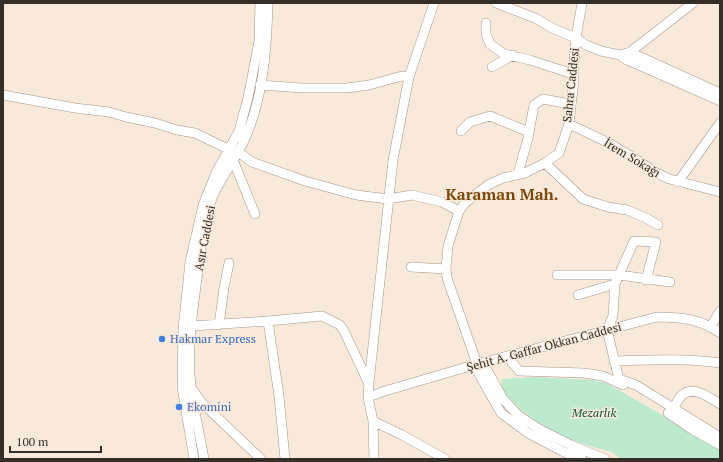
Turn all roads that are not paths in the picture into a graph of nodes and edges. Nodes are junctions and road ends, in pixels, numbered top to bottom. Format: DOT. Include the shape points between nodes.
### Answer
graph roads {
  1 [pos="260,3"];
  2 [pos="268,3"];
  3 [pos="434,3"];
  4 [pos="496,3"];
  5 [pos="582,3"];
  6 [pos="693,3"];
  7 [pos="486,23"];
  8 [pos="576,38"];
  9 [pos="630,52"];
  10 [pos="620,55"];
  11 [pos="513,56"];
  12 [pos="492,67"];
  13 [pos="573,74"];
  14 [pos="408,77"];
  15 [pos="260,85"];
  16 [pos="720,93"];
  17 [pos="3,95"];
  18 [pos="720,101"];
  19 [pos="570,104"];
  20 [pos="720,123"];
  21 [pos="569,124"];
  22 [pos="461,132"];
  23 [pos="529,132"];
  24 [pos="234,151"];
  25 [pos="233,160"];
  26 [pos="545,163"];
  27 [pos="518,174"];
  28 [pos="678,182"];
  29 [pos="720,192"];
  30 [pos="388,199"];
  31 [pos="459,211"];
  32 [pos="255,214"];
  33 [pos="658,225"];
  34 [pos="229,263"];
  35 [pos="411,267"];
  36 [pos="446,269"];
  37 [pos="557,275"];
  38 [pos="617,280"];
  39 [pos="646,280"];
  40 [pos="670,282"];
  41 [pos="578,295"];
  42 [pos="720,311"];
  43 [pos="268,321"];
  44 [pos="219,325"];
  45 [pos="191,326"];
  46 [pos="711,326"];
  47 [pos="607,330"];
  48 [pos="720,333"];
  49 [pos="508,357"];
  50 [pos="614,361"];
  51 [pos="720,363"];
  52 [pos="477,364"];
  53 [pos="369,383"];
  54 [pos="191,387"];
  55 [pos="368,397"];
  56 [pos="720,404"];
  57 [pos="673,409"];
  58 [pos="373,421"];
  59 [pos="720,437"];
  60 [pos="720,445"];
  61 [pos="194,459"];
  62 [pos="204,459"];
  63 [pos="261,459"];
  64 [pos="285,459"];
  65 [pos="374,459"];
  66 [pos="445,459"];
  67 [pos="582,459"];
  68 [pos="605,459"];
  1 -- 24 [label="street, Asır Caddesi" via="259,41"];
  2 -- 15 [label="street, Asır Caddesi" via="267,34"];
  3 -- 14 [label="street"];
  4 -- 8 [label="street"];
  5 -- 8 [label="street, Sahra Caddesi"];
  6 -- 9 [label="street"];
  7 -- 11 [label="street" via="486,34 490,44 504,54"];
  8 -- 10 [label="street" via="601,51"];
  8 -- 13 [label="street, Sahra Caddesi"];
  9 -- 10 [label="street"];
  9 -- 16 [label="street"];
  10 -- 18 [label="street"];
  11 -- 12 [label="street"];
  11 -- 13 [label="street"];
  13 -- 19 [label="street, Sahra Caddesi"];
  14 -- 15 [label="street" via="402,76 347,88"];
  14 -- 30 [label="street"];
  15 -- 24 [label="street, Asır Caddesi" via="255,110 242,144"];
  17 -- 24 [label="street" via="109,112 155,123 195,134"];
  19 -- 21 [label="street, Sahra Caddesi"];
  19 -- 23 [label="street" via="543,100 538,102 534,105"];
  20 -- 28 [label="street"];
  21 -- 26 [label="street, Sahra Caddesi" via="559,153"];
  21 -- 28 [label="street, İrem Sokağı" via="609,143 655,172"];
  22 -- 23 [label="street" via="470,122 490,116"];
  23 -- 27 [label="street"];
  24 -- 25 [label="street, Asır Caddesi"];
  24 -- 30 [label="street" via="252,162 305,181 356,195"];
  24 -- 61 [label="street, Asır Caddesi" via="216,173 202,205 190,262 183,330 182,386"];
  25 -- 32 [label="street"];
  25 -- 45 [label="street, Asır Caddesi" via="213,197 203,234"];
  26 -- 27 [label="street, Sahra Caddesi"];
  26 -- 33 [label="street" via="583,199 627,210"];
  27 -- 31 [label="street, Sahra Caddesi" via="488,185"];
  28 -- 29 [label="street, İrem Sokağı"];
  30 -- 31 [label="street" via="412,196 442,202"];
  30 -- 53 [label="street"];
  31 -- 36 [label="street, Sahra Caddesi" via="448,246"];
  34 -- 44 [label="street"];
  35 -- 36 [label="street"];
  36 -- 52 [label="street, Sahra Caddesi"];
  37 -- 38 [label="street"];
  38 -- 39 [label="street"];
  38 -- 39 [label="street" via="634,241 656,242"];
  38 -- 41 [label="street"];
  38 -- 47 [label="street" via="613,316"];
  39 -- 40 [label="street"];
  42 -- 46 [label="street"];
  43 -- 44 [label="street"];
  43 -- 53 [label="street" via="322,316 340,325"];
  43 -- 64 [label="street"];
  44 -- 45 [label="street"];
  45 -- 54 [label="street, Asır Caddesi"];
  46 -- 47 [label="street, Şehit A. Gaffar Okkan Caddesi" via="691,318 657,317"];
  46 -- 48 [label="street, Şehit A. Gaffar Okkan Caddesi"];
  47 -- 49 [label="street, Şehit A. Gaffar Okkan Caddesi"];
  47 -- 50 [label="street"];
  49 -- 52 [label="street, Şehit A. Gaffar Okkan Caddesi"];
  49 -- 60 [label="street" via="519,371 603,376 643,396"];
  50 -- 51 [label="street"];
  50 -- 57 [label="street" via="619,379 636,385"];
  52 -- 55 [label="street, Şehit A. Gaffar Okkan Caddesi"];
  52 -- 67 [label="street, Sahra Caddesi" via="479,374 501,413 528,433"];
  52 -- 68 [label="street, Sahra Caddesi" via="487,370 503,399 519,416 571,445"];
  53 -- 55 [label="street"];
  54 -- 62 [label="street, Asır Caddesi"];
  54 -- 63 [label="street" via="201,402"];
  55 -- 58 [label="street"];
  56 -- 57 [label="street" via="702,393 690,392 682,395"];
  57 -- 59 [label="street"];
  58 -- 65 [label="street"];
  58 -- 66 [label="street"];
}
